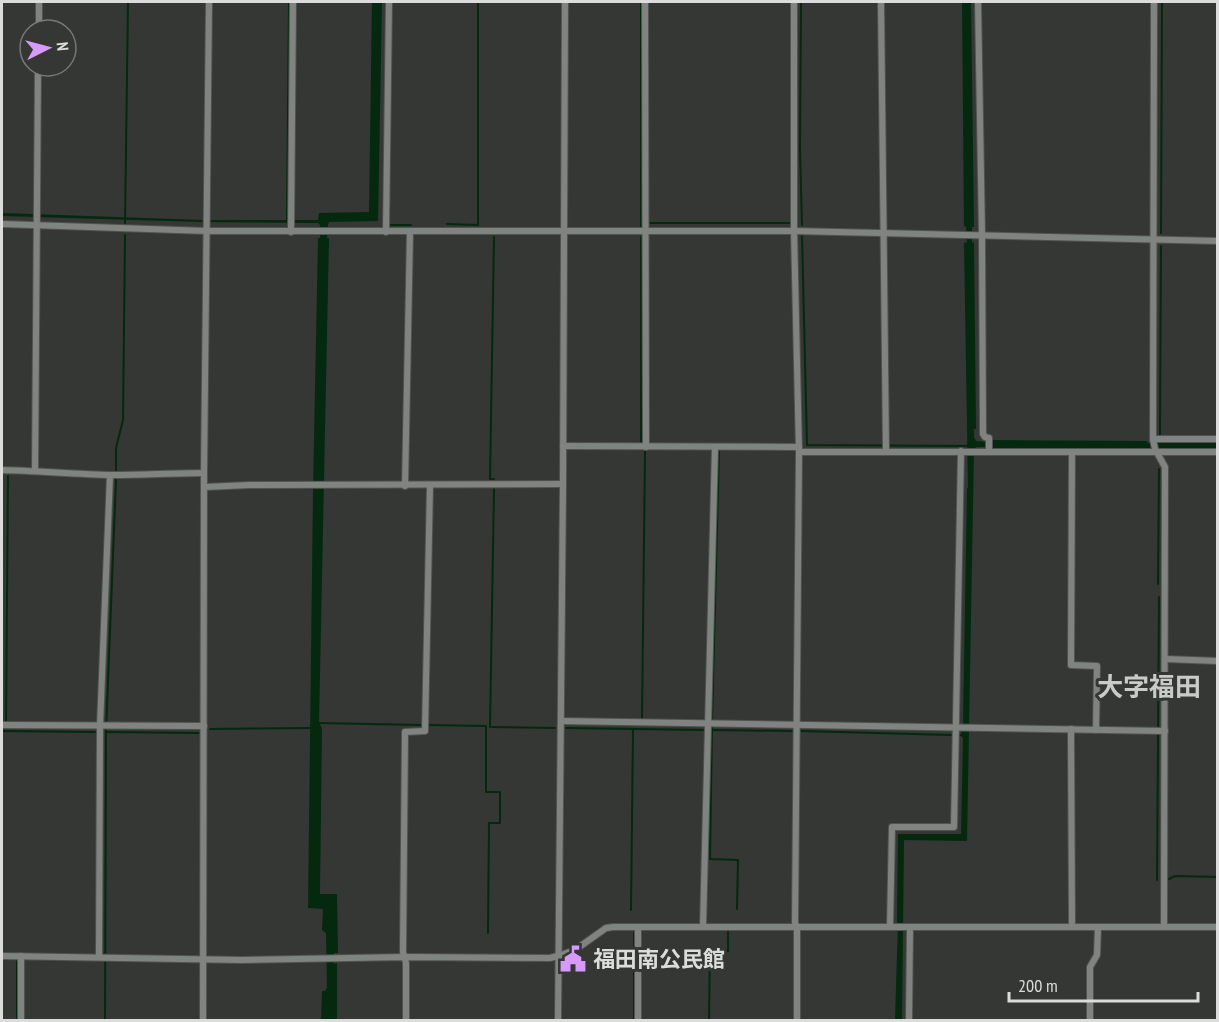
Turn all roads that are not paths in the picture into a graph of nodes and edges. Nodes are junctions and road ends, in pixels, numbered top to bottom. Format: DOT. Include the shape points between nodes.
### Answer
graph roads {
  1 [pos="39,2"];
  2 [pos="209,2"];
  3 [pos="293,2"];
  4 [pos="389,2"];
  5 [pos="565,2"];
  6 [pos="645,2"];
  7 [pos="794,2"];
  8 [pos="881,2"];
  9 [pos="978,2"];
  10 [pos="1154,2"];
  11 [pos="39,18"];
  12 [pos="38,78"];
  13 [pos="37,219"];
  14 [pos="2,224"];
  15 [pos="207,225"];
  16 [pos="291,225"];
  17 [pos="564,231"];
  18 [pos="646,231"];
  19 [pos="794,231"];
  20 [pos="386,232"];
  21 [pos="410,232"];
  22 [pos="883,232"];
  23 [pos="982,235"];
  24 [pos="1153,239"];
  25 [pos="1218,241"];
  26 [pos="1218,439"];
  27 [pos="1156,443"];
  28 [pos="563,446"];
  29 [pos="646,447"];
  30 [pos="714,447"];
  31 [pos="886,448"];
  32 [pos="799,449"];
  33 [pos="963,451"];
  34 [pos="989,451"];
  35 [pos="1072,452"];
  36 [pos="1218,452"];
  37 [pos="2,470"];
  38 [pos="35,471"];
  39 [pos="204,473"];
  40 [pos="114,475"];
  41 [pos="563,484"];
  42 [pos="430,485"];
  43 [pos="405,486"];
  44 [pos="205,487"];
  45 [pos="1165,659"];
  46 [pos="1218,662"];
  47 [pos="561,721"];
  48 [pos="708,724"];
  49 [pos="2,725"];
  50 [pos="797,725"];
  51 [pos="104,726"];
  52 [pos="204,726"];
  53 [pos="1071,729"];
  54 [pos="1096,730"];
  55 [pos="957,731"];
  56 [pos="1160,731"];
  57 [pos="1072,926"];
  58 [pos="638,927"];
  59 [pos="703,927"];
  60 [pos="797,927"];
  61 [pos="893,927"];
  62 [pos="907,927"];
  63 [pos="1098,927"];
  64 [pos="1164,927"];
  65 [pos="1218,927"];
  66 [pos="2,956"];
  67 [pos="21,956"];
  68 [pos="558,956"];
  69 [pos="103,957"];
  70 [pos="404,957"];
  71 [pos="204,959"];
  72 [pos="21,1020"];
  73 [pos="203,1020"];
  74 [pos="406,1020"];
  75 [pos="558,1020"];
  76 [pos="638,1020"];
  77 [pos="797,1020"];
  78 [pos="909,1020"];
  79 [pos="1090,1020"];
  1 -- 11 [label="street"];
  2 -- 15 [label="street"];
  3 -- 16 [label="street"];
  4 -- 20 [label="street"];
  5 -- 17 [label="street"];
  6 -- 18 [label="street"];
  7 -- 19 [label="street"];
  8 -- 22 [label="street"];
  9 -- 23 [label="street"];
  10 -- 24 [label="street"];
  12 -- 13 [label="street"];
  13 -- 14 [label="street"];
  13 -- 15 [label="street"];
  13 -- 38 [label="street"];
  15 -- 16 [label="street"];
  15 -- 39 [label="street"];
  16 -- 20 [label="street" via="320,232"];
  17 -- 18 [label="street"];
  17 -- 21 [label="street"];
  17 -- 28 [label="street"];
  18 -- 19 [label="street"];
  18 -- 29 [label="street"];
  19 -- 22 [label="street"];
  19 -- 32 [label="street"];
  20 -- 21 [label="street"];
  21 -- 43 [label="street"];
  22 -- 23 [label="street"];
  22 -- 31 [label="street"];
  23 -- 24 [label="street"];
  23 -- 34 [label="street" via="983,434 989,438"];
  24 -- 25 [label="street"];
  24 -- 27 [label="street"];
  26 -- 27 [label="street"];
  27 -- 35 [label="street"];
  27 -- 36 [label="street"];
  27 -- 45 [label="street" via="1165,467"];
  28 -- 29 [label="street"];
  28 -- 41 [label="street"];
  29 -- 30 [label="street"];
  30 -- 32 [label="street"];
  30 -- 48 [label="street"];
  31 -- 32 [label="street"];
  31 -- 33 [label="street"];
  32 -- 50 [label="street"];
  33 -- 34 [label="street"];
  33 -- 55 [label="street"];
  34 -- 35 [label="street"];
  35 -- 54 [label="street" via="1071,665 1097,666"];
  37 -- 38 [label="street"];
  38 -- 40 [label="street"];
  39 -- 40 [label="street"];
  39 -- 44 [label="street"];
  40 -- 51 [label="street"];
  41 -- 42 [label="street"];
  41 -- 47 [label="street"];
  42 -- 43 [label="street"];
  42 -- 70 [label="street" via="424,731 405,732"];
  43 -- 44 [label="street"];
  44 -- 52 [label="street"];
  45 -- 46 [label="street"];
  45 -- 56 [label="street"];
  47 -- 48 [label="street"];
  47 -- 68 [label="street"];
  48 -- 50 [label="street"];
  48 -- 59 [label="street"];
  49 -- 51 [label="street"];
  50 -- 55 [label="street"];
  50 -- 60 [label="street"];
  51 -- 52 [label="street"];
  51 -- 69 [label="street"];
  52 -- 71 [label="street"];
  53 -- 54 [label="street"];
  53 -- 55 [label="street" via="971,727"];
  53 -- 57 [label="street"];
  54 -- 56 [label="street"];
  55 -- 61 [label="street" via="954,827 892,827"];
  56 -- 64 [label="street"];
  57 -- 62 [label="street"];
  57 -- 63 [label="street"];
  58 -- 59 [label="street"];
  58 -- 68 [label="street" via="606,928 575,950"];
  58 -- 76 [label="street"];
  59 -- 60 [label="street"];
  60 -- 61 [label="street"];
  60 -- 77 [label="street"];
  61 -- 62 [label="street"];
  62 -- 78 [label="street"];
  63 -- 64 [label="street"];
  63 -- 79 [label="street" via="1097,955 1090,967"];
  64 -- 65 [label="street"];
  66 -- 67 [label="street"];
  67 -- 69 [label="street"];
  67 -- 72 [label="street"];
  68 -- 70 [label="street"];
  68 -- 75 [label="street"];
  69 -- 71 [label="street"];
  70 -- 71 [label="street"];
  70 -- 74 [label="street"];
  71 -- 73 [label="street"];
}
